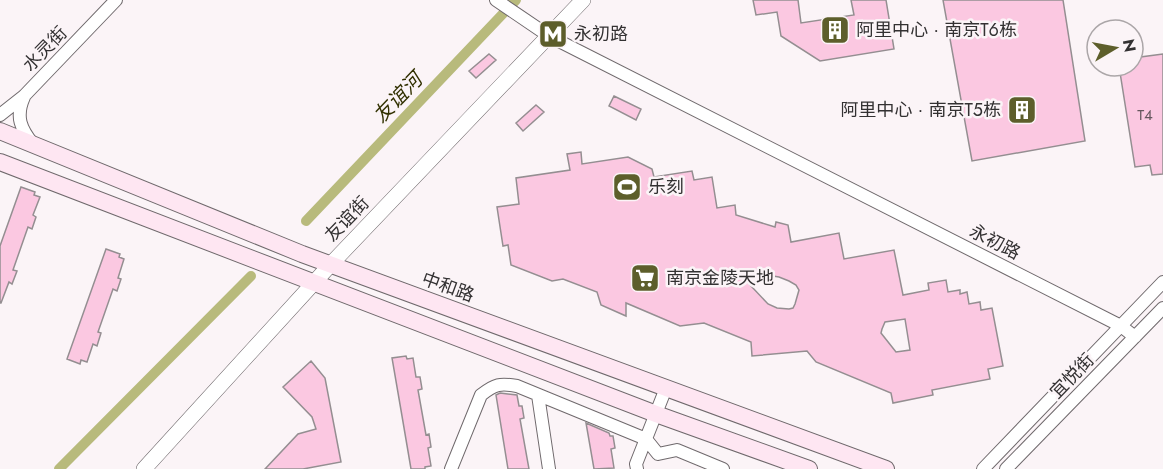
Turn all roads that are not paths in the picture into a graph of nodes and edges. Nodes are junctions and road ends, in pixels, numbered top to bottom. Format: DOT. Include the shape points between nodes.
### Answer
graph roads {
  1 [pos="116,0"];
  2 [pos="583,0"];
  3 [pos="504,6"];
  4 [pos="549,36"];
  5 [pos="24,96"];
  6 [pos="0,115"];
  7 [pos="0,131"];
  8 [pos="34,145"];
  9 [pos="0,162"];
  10 [pos="331,264"];
  11 [pos="315,282"];
  12 [pos="1163,282"];
  13 [pos="1163,308"];
  14 [pos="1121,326"];
  15 [pos="1135,337"];
  16 [pos="666,388"];
  17 [pos="538,395"];
  18 [pos="656,414"];
  19 [pos="646,439"];
  20 [pos="641,453"];
  21 [pos="144,469"];
  22 [pos="451,469"];
  23 [pos="549,469"];
  24 [pos="637,469"];
  25 [pos="644,469"];
  26 [pos="723,469"];
  27 [pos="809,469"];
  28 [pos="886,469"];
  29 [pos="983,469"];
  30 [pos="1006,469"];
  1 -- 5 [label="street, 水灵街"];
  2 -- 4 [label="street, 友谊街"];
  3 -- 4 [label="street, 永初路"];
  4 -- 10 [label="street, 友谊街"];
  4 -- 14 [label="street, 永初路"];
  5 -- 6 [label="street, 水灵街"];
  5 -- 8 [label="street" via="22,131"];
  7 -- 8 [label="main road, 中和路"];
  8 -- 10 [label="main road, 中和路"];
  9 -- 11 [label="main road"];
  10 -- 11 [label="street, 友谊街"];
  10 -- 16 [label="main road, 中和路"];
  11 -- 18 [label="main road"];
  11 -- 21 [label="street, 友谊街"];
  12 -- 14 [label="street"];
  13 -- 15 [label="street, 宜悦街"];
  14 -- 15 [label="street, 永初路"];
  14 -- 29 [label="street"];
  15 -- 30 [label="street, 宜悦街"];
  16 -- 18 [label="street"];
  16 -- 28 [label="main road, 中和路"];
  17 -- 19 [label="street"];
  17 -- 22 [label="street" via="504,384 492,386 481,395"];
  17 -- 23 [label="street"];
  18 -- 19 [label="street"];
  18 -- 27 [label="main road"];
  19 -- 20 [label="street"];
  19 -- 26 [label="street" via="658,454 677,450"];
  20 -- 24 [label="street"];
  20 -- 25 [label="street"];
}
